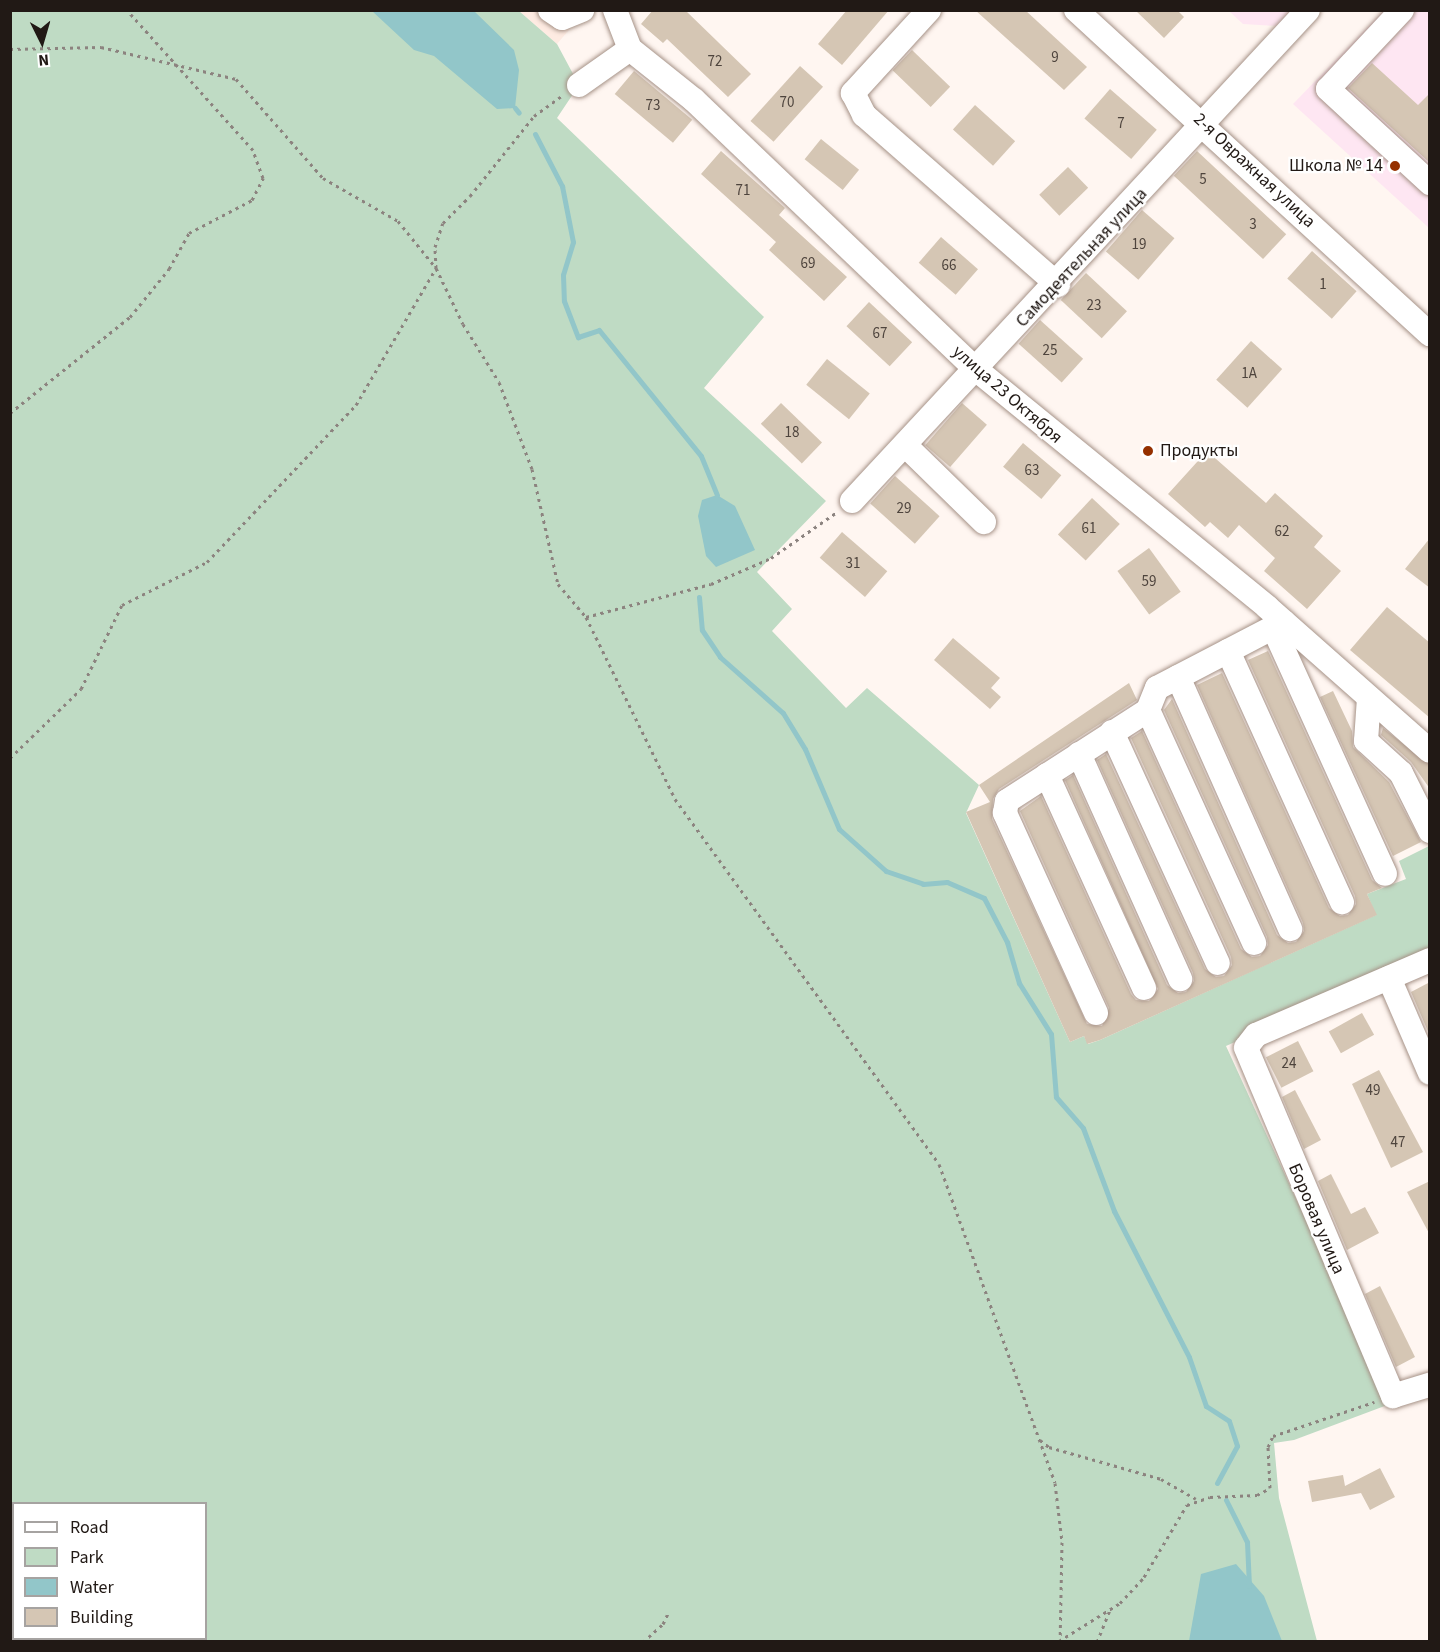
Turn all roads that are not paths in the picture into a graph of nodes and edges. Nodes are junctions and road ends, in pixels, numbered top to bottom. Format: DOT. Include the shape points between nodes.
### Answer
graph roads {
  1 [pos="550,10"];
  2 [pos="582,10"];
  3 [pos="615,10"];
  4 [pos="929,10"];
  5 [pos="1076,10"];
  6 [pos="1308,10"];
  7 [pos="1402,10"];
  8 [pos="630,49"];
  9 [pos="579,85"];
  10 [pos="1206,126"];
  11 [pos="1430,183"];
  12 [pos="1058,285"];
  13 [pos="1430,334"];
  14 [pos="978,371"];
  15 [pos="906,446"];
  16 [pos="852,501"];
  17 [pos="984,522"];
  18 [pos="1278,624"];
  19 [pos="1228,651"];
  20 [pos="1178,677"];
  21 [pos="1369,698"];
  22 [pos="1148,710"];
  23 [pos="1112,732"];
  24 [pos="1430,752"];
  25 [pos="1079,754"];
  26 [pos="1401,773"];
  27 [pos="1047,775"];
  28 [pos="1430,800"];
  29 [pos="1430,831"];
  30 [pos="1385,874"];
  31 [pos="1342,902"];
  32 [pos="1290,929"];
  33 [pos="1254,943"];
  34 [pos="1430,960"];
  35 [pos="1218,963"];
  36 [pos="1389,978"];
  37 [pos="1180,979"];
  38 [pos="1144,988"];
  39 [pos="1096,1013"];
  40 [pos="1430,1073"];
  41 [pos="1430,1385"];
  1 -- 2 [label="street" via="562,18"];
  3 -- 8 [label="street"];
  4 -- 12 [label="street" via="853,93 864,115"];
  5 -- 10 [label="street, 2-я Овражная улица"];
  6 -- 10 [label="street, Самодеятельная улица"];
  7 -- 11 [label="street" via="1328,89"];
  8 -- 9 [label="street"];
  8 -- 14 [label="street, улица 23 Октября" via="694,100"];
  10 -- 12 [label="street, Самодеятельная улица"];
  10 -- 13 [label="street, 2-я Овражная улица"];
  12 -- 14 [label="street, Самодеятельная улица"];
  14 -- 15 [label="street, Самодеятельная улица"];
  14 -- 18 [label="street, улица 23 Октября"];
  15 -- 16 [label="street, Самодеятельная улица"];
  15 -- 17 [label="street"];
  18 -- 19 [label="street"];
  18 -- 21 [label="street, улица 23 Октября"];
  18 -- 30 [label="street"];
  19 -- 20 [label="street"];
  19 -- 31 [label="street"];
  20 -- 22 [label="street" via="1157,688"];
  20 -- 32 [label="street"];
  21 -- 24 [label="street, улица 23 Октября"];
  21 -- 26 [label="street" via="1366,741"];
  22 -- 23 [label="street"];
  22 -- 33 [label="street"];
  23 -- 25 [label="street"];
  23 -- 35 [label="street"];
  25 -- 27 [label="street"];
  25 -- 37 [label="street"];
  26 -- 28 [label="street"];
  26 -- 29 [label="street"];
  27 -- 38 [label="street"];
  27 -- 39 [label="street" via="1007,801 1005,813"];
  34 -- 36 [label="street"];
  36 -- 40 [label="street"];
  36 -- 41 [label="street, Боровая улица" via="1249,1040 1251,1067 1393,1396"];
}
